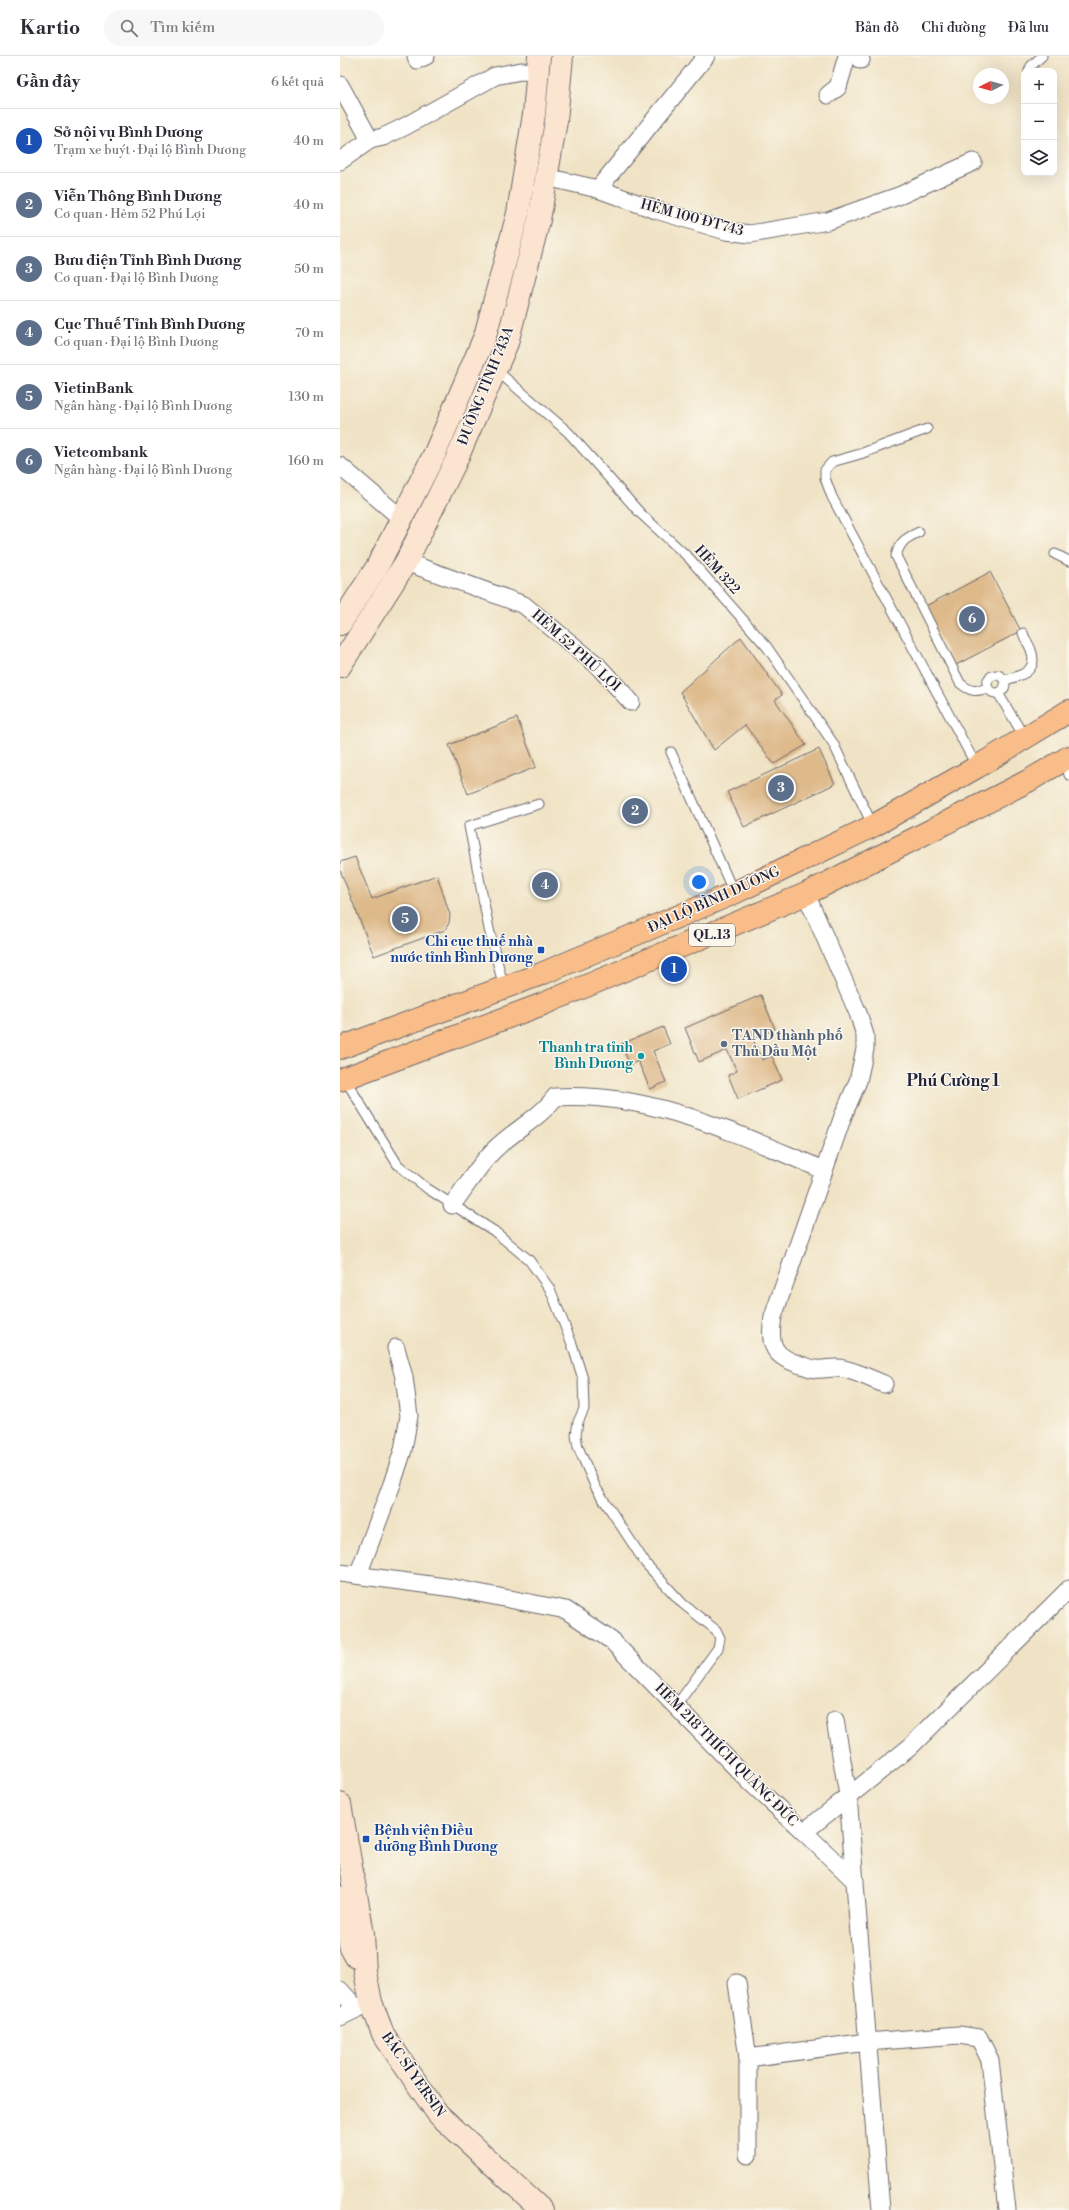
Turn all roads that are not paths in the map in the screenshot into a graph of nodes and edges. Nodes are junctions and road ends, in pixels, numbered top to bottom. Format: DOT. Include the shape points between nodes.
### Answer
graph roads {
  1 [pos="416,56"];
  2 [pos="426,56"];
  3 [pos="562,56"];
  4 [pos="706,56"];
  5 [pos="1042,56"];
  6 [pos="856,57"];
  7 [pos="538,64"];
  8 [pos="1030,68"];
  9 [pos="340,85"];
  10 [pos="828,95"];
  11 [pos="370,140"];
  12 [pos="340,161"];
  13 [pos="973,162"];
  14 [pos="546,178"];
  15 [pos="598,189"];
  16 [pos="495,370"];
  17 [pos="927,429"];
  18 [pos="340,466"];
  19 [pos="402,519"];
  20 [pos="919,532"];
  21 [pos="1055,554"];
  22 [pos="1069,561"];
  23 [pos="406,562"];
  24 [pos="341,619"];
  25 [pos="1023,633"];
  26 [pos="340,666"];
  27 [pos="1005,680"];
  28 [pos="988,688"];
  29 [pos="998,693"];
  30 [pos="631,702"];
  31 [pos="1069,711"];
  32 [pos="1025,739"];
  33 [pos="672,752"];
  34 [pos="1068,764"];
  35 [pos="977,767"];
  36 [pos="539,804"];
  37 [pos="872,826"];
  38 [pos="793,865"];
  39 [pos="734,893"];
  40 [pos="806,894"];
  41 [pos="504,988"];
  42 [pos="340,1048"];
  43 [pos="342,1080"];
  44 [pos="824,1170"];
  45 [pos="452,1204"];
  46 [pos="396,1348"];
  47 [pos="884,1384"];
  48 [pos="340,1573"];
  49 [pos="358,1575"];
  50 [pos="1069,1589"];
  51 [pos="676,1706"];
  52 [pos="835,1720"];
  53 [pos="848,1795"];
  54 [pos="340,1804"];
  55 [pos="804,1832"];
  56 [pos="855,1881"];
  57 [pos="340,1897"];
  58 [pos="364,1972"];
  59 [pos="737,1983"];
  60 [pos="340,1990"];
  61 [pos="364,2006"];
  62 [pos="340,2018"];
  63 [pos="867,2042"];
  64 [pos="748,2058"];
  65 [pos="748,2155"];
  66 [pos="542,2210"];
  67 [pos="882,2210"];
  68 [pos="1007,2210"];
  1 -- 2 [label="street" via="417,60"];
  3 -- 14 [label="main road, ĐƯỜNG TỈNH 743A" via="556,121"];
  4 -- 15 [label="street"];
  5 -- 8 [label="lane"];
  6 -- 10 [label="street" via="838,87"];
  7 -- 11 [label="street" via="521,71 495,76 404,127"];
  7 -- 19 [label="main road, ĐƯỜNG TỈNH 743A" via="534,114 518,213 485,336 435,453"];
  9 -- 11 [label="street"];
  11 -- 12 [label="street"];
  13 -- 15 [label="street, HẺM 100 ĐT743" via="901,195 835,219 750,234 726,230 656,210"];
  14 -- 15 [label="street, HẺM 100 ĐT743"];
  14 -- 16 [label="main road, ĐƯỜNG TỈNH 743A" via="537,228 507,343"];
  16 -- 23 [label="main road, ĐƯỜNG TỈNH 743A" via="455,464"];
  16 -- 37 [label="lane, HẺM 322" via="568,432 640,513 689,558 767,647 833,742"];
  17 -- 35 [label="lane" via="832,462 825,470 825,478 832,497"];
  18 -- 19 [label="street"];
  19 -- 24 [label="main road, ĐƯỜNG TỈNH 743A" via="377,567"];
  20 -- 28 [label="lane" via="906,538 899,545 896,556 960,683 966,689 976,692"];
  21 -- 22 [label="lane"];
  23 -- 26 [label="main road, ĐƯỜNG TỈNH 743A"];
  23 -- 30 [label="street, HẺM 52 PHÚ LỢI" via="524,605 597,665"];
  25 -- 27 [label="lane" via="1031,650 1033,665 1021,676"];
  27 -- 28 [label="lane" via="997,675 992,676 987,683"];
  27 -- 29 [label="lane" via="1004,689"];
  28 -- 29 [label="lane" via="991,692"];
  29 -- 32 [label="lane"];
  31 -- 32 [label="highway, ĐẠI LỘ BÌNH DƯƠNG / QL.13"];
  32 -- 35 [label="highway, ĐẠI LỘ BÌNH DƯƠNG / QL.13"];
  33 -- 39 [label="lane"];
  34 -- 40 [label="highway, ĐẠI LỘ BÌNH DƯƠNG / QL.13" via="1028,781"];
  35 -- 37 [label="highway, ĐẠI LỘ BÌNH DƯƠNG / QL.13"];
  36 -- 41 [label="lane" via="469,826 489,929"];
  37 -- 38 [label="highway, ĐẠI LỘ BÌNH DƯƠNG / QL.13"];
  38 -- 39 [label="highway, ĐẠI LỘ BÌNH DƯƠNG / QL.13"];
  38 -- 40 [label="highway"];
  39 -- 41 [label="highway, ĐẠI LỘ BÌNH DƯƠNG / QL.13"];
  40 -- 43 [label="highway, ĐẠI LỘ BÌNH DƯƠNG / QL.13" via="543,1004"];
  40 -- 44 [label="street" via="865,1035 865,1050 858,1081"];
  41 -- 42 [label="highway, ĐẠI LỘ BÌNH DƯƠNG / QL.13"];
  43 -- 45 [label="lane" via="398,1165"];
  44 -- 45 [label="street" via="662,1107 591,1095 555,1097 545,1110 531,1118 494,1151"];
  44 -- 47 [label="street" via="773,1318 773,1347 787,1361 816,1369 843,1368"];
  45 -- 51 [label="lane" via="494,1231 529,1260 550,1289 583,1379 584,1409 576,1434 578,1447 596,1488 646,1564 683,1604 716,1630 720,1638 718,1648"];
  46 -- 49 [label="street" via="404,1377 408,1416 403,1450"];
  48 -- 49 [label="street, HẺM 218 THÍCH QUẢNG ĐỨC"];
  49 -- 51 [label="street, HẺM 218 THÍCH QUẢNG ĐỨC" via="453,1588 566,1610 612,1641"];
  50 -- 53 [label="street, HẺM 218 THÍCH QUẢNG ĐỨC" via="910,1747"];
  51 -- 55 [label="street, HẺM 218 THÍCH QUẢNG ĐỨC" via="750,1782"];
  52 -- 53 [label="street"];
  53 -- 55 [label="street, HẺM 218 THÍCH QUẢNG ĐỨC"];
  53 -- 56 [label="street"];
  54 -- 58 [label="main road, BÁC SĨ YERSIN" via="363,1934"];
  55 -- 56 [label="street"];
  56 -- 63 [label="street"];
  57 -- 58 [label="main road, BÁC SĨ YERSIN" via="351,1948"];
  58 -- 61 [label="main road, BÁC SĨ YERSIN"];
  59 -- 64 [label="street"];
  60 -- 61 [label="street"];
  61 -- 62 [label="street"];
  61 -- 66 [label="main road, BÁC SĨ YERSIN" via="438,2114"];
  63 -- 64 [label="street"];
  63 -- 67 [label="street"];
  63 -- 68 [label="street" via="959,2035 979,2038 990,2060"];
  64 -- 65 [label="street"];
}
